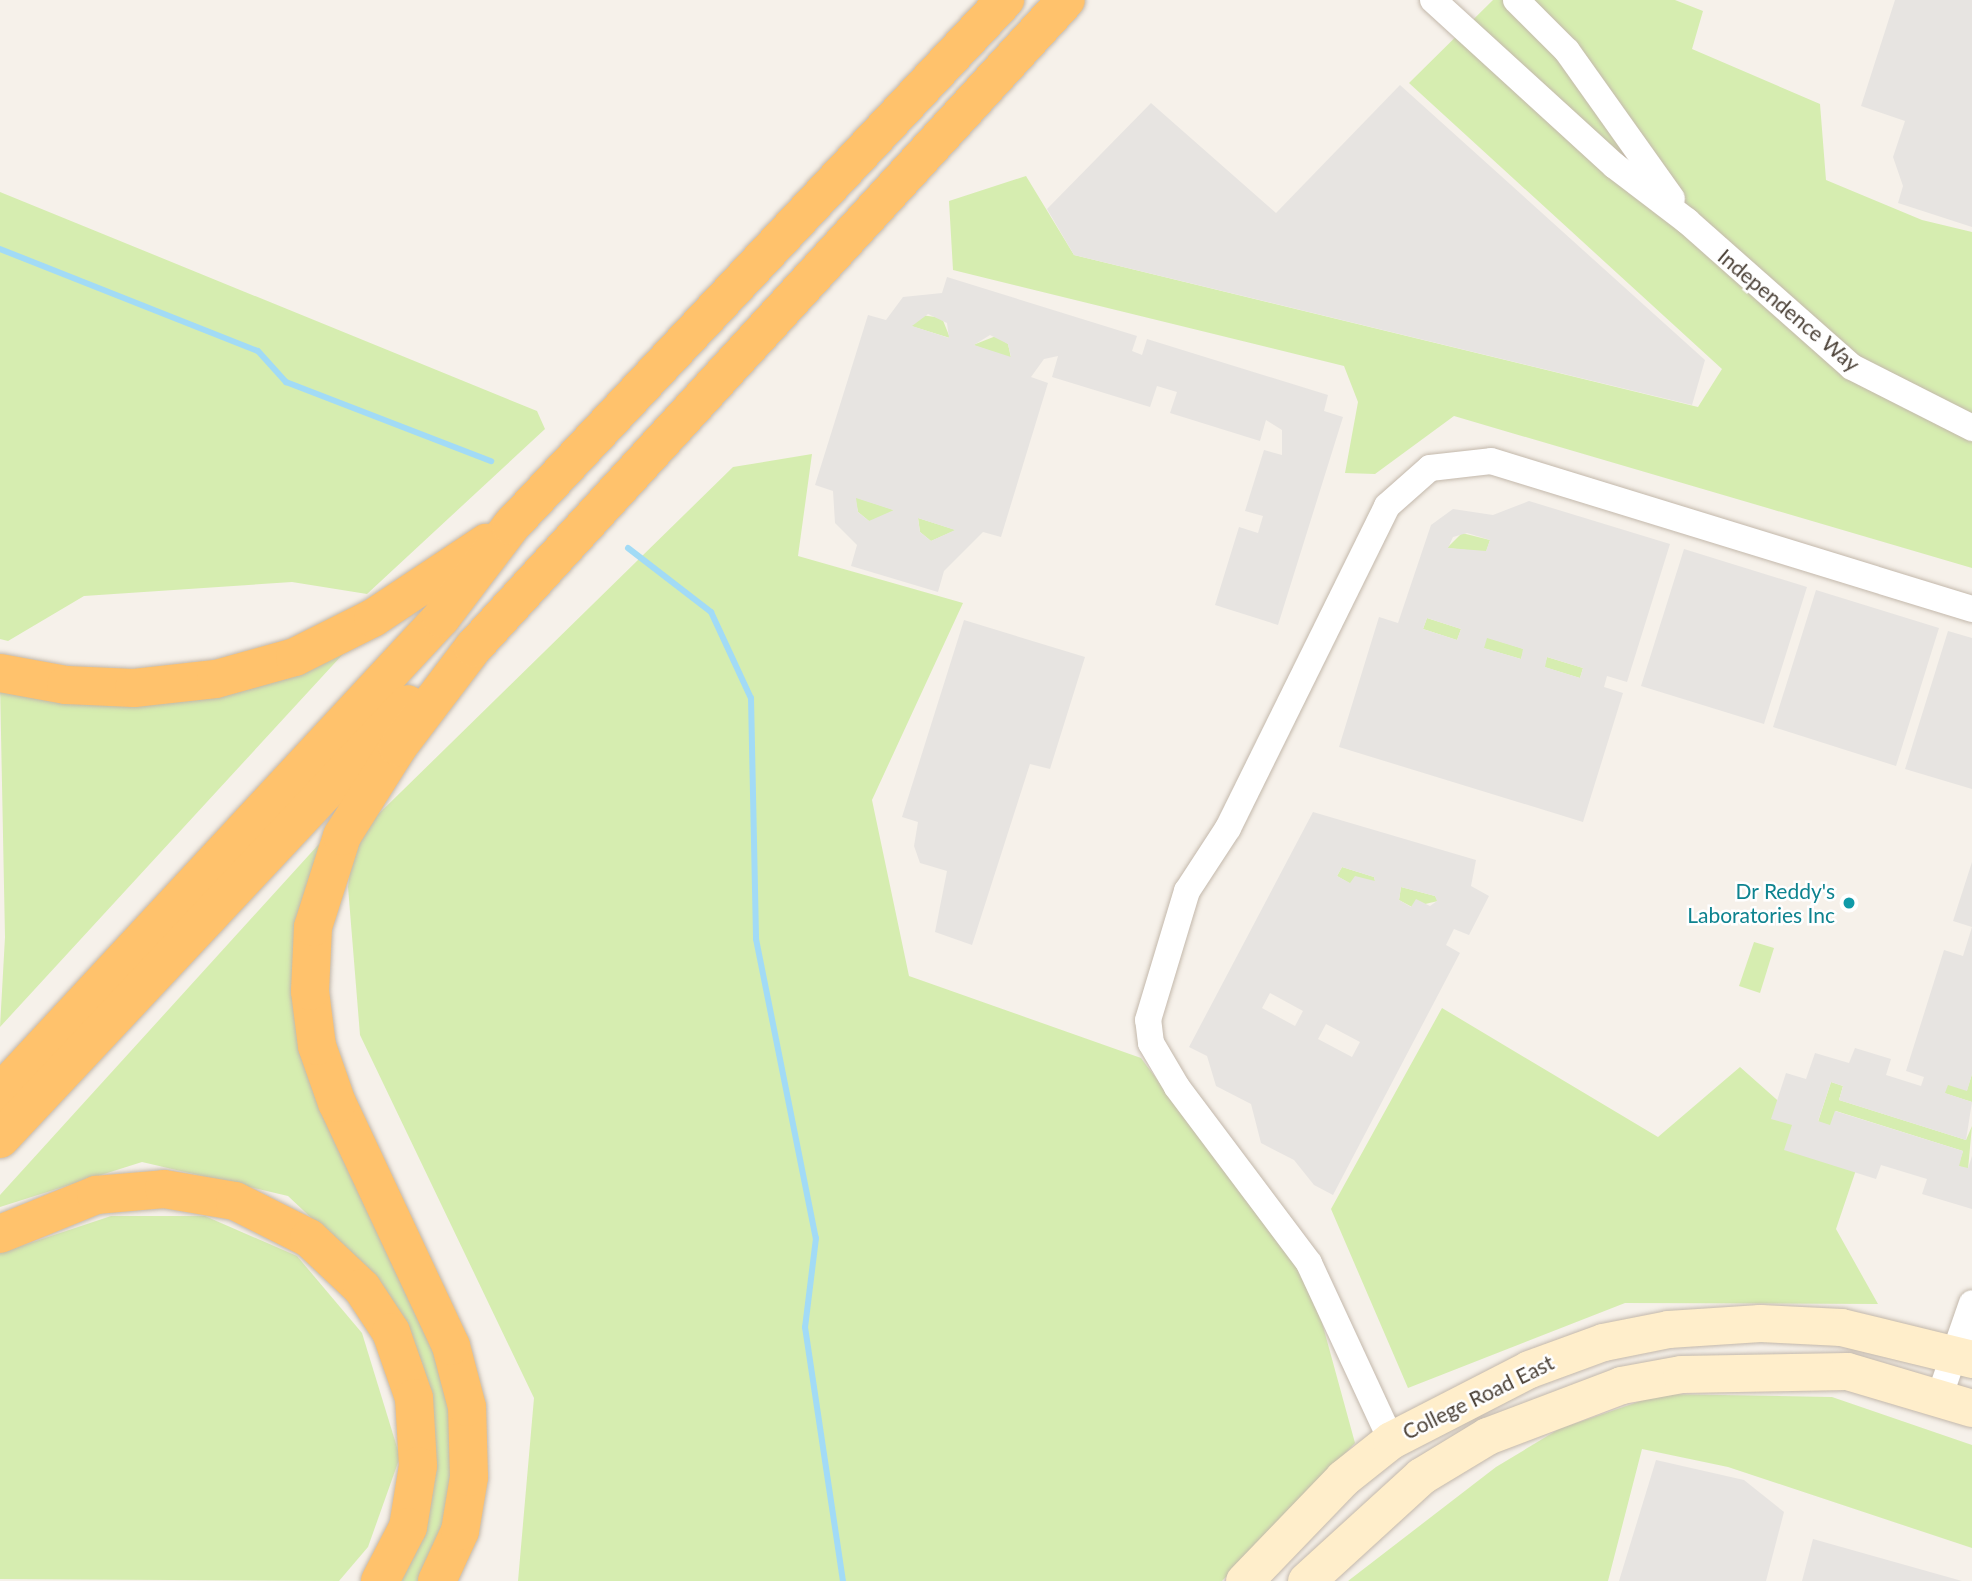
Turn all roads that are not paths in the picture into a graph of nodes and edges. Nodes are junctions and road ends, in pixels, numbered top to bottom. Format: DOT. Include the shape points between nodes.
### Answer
graph roads {
  1 [pos="1005,0"];
  2 [pos="1066,0"];
  3 [pos="1433,0"];
  4 [pos="1516,0"];
  5 [pos="1687,221"];
  6 [pos="1972,428"];
  7 [pos="511,526"];
  8 [pos="1972,609"];
  9 [pos="473,648"];
  10 [pos="0,673"];
  11 [pos="0,1093"];
  12 [pos="0,1139"];
  13 [pos="0,1234"];
  14 [pos="1972,1303"];
  15 [pos="1963,1356"];
  16 [pos="1956,1401"];
  17 [pos="1391,1440"];
  18 [pos="380,1581"];
  19 [pos="437,1581"];
  20 [pos="1244,1581"];
  21 [pos="1306,1581"];
  1 -- 7 [label="highway"];
  2 -- 9 [label="highway"];
  3 -- 5 [label="street, Independence Way" via="1615,166"];
  4 -- 5 [label="street, Independence Way" via="1567,51"];
  5 -- 6 [label="street, Independence Way" via="1852,367"];
  7 -- 10 [label="highway" via="373,618 295,657 216,678 134,688 66,685"];
  7 -- 11 [label="highway" via="441,618"];
  8 -- 17 [label="street" via="1491,461 1430,468 1387,506 1228,828 1187,891 1148,1020 1151,1043 1177,1087 1309,1262"];
  9 -- 12 [label="highway" via="385,724"];
  9 -- 19 [label="highway" via="398,747 342,836 313,927 310,991 317,1046 337,1103 451,1346 467,1408 467,1490 460,1531"];
  13 -- 18 [label="highway" via="96,1195 164,1189 235,1200 309,1238 362,1288 391,1332 414,1398 418,1466 408,1527"];
  14 -- 15 [label="street"];
  15 -- 16 [label="street"];
  15 -- 17 [label="street, College Road East" via="1841,1327 1760,1323 1668,1329 1602,1342 1529,1369"];
  16 -- 21 [label="street, College Road East" via="1833,1371 1681,1374 1608,1389 1487,1436 1420,1476"];
  17 -- 20 [label="street, College Road East" via="1343,1478"];
}
